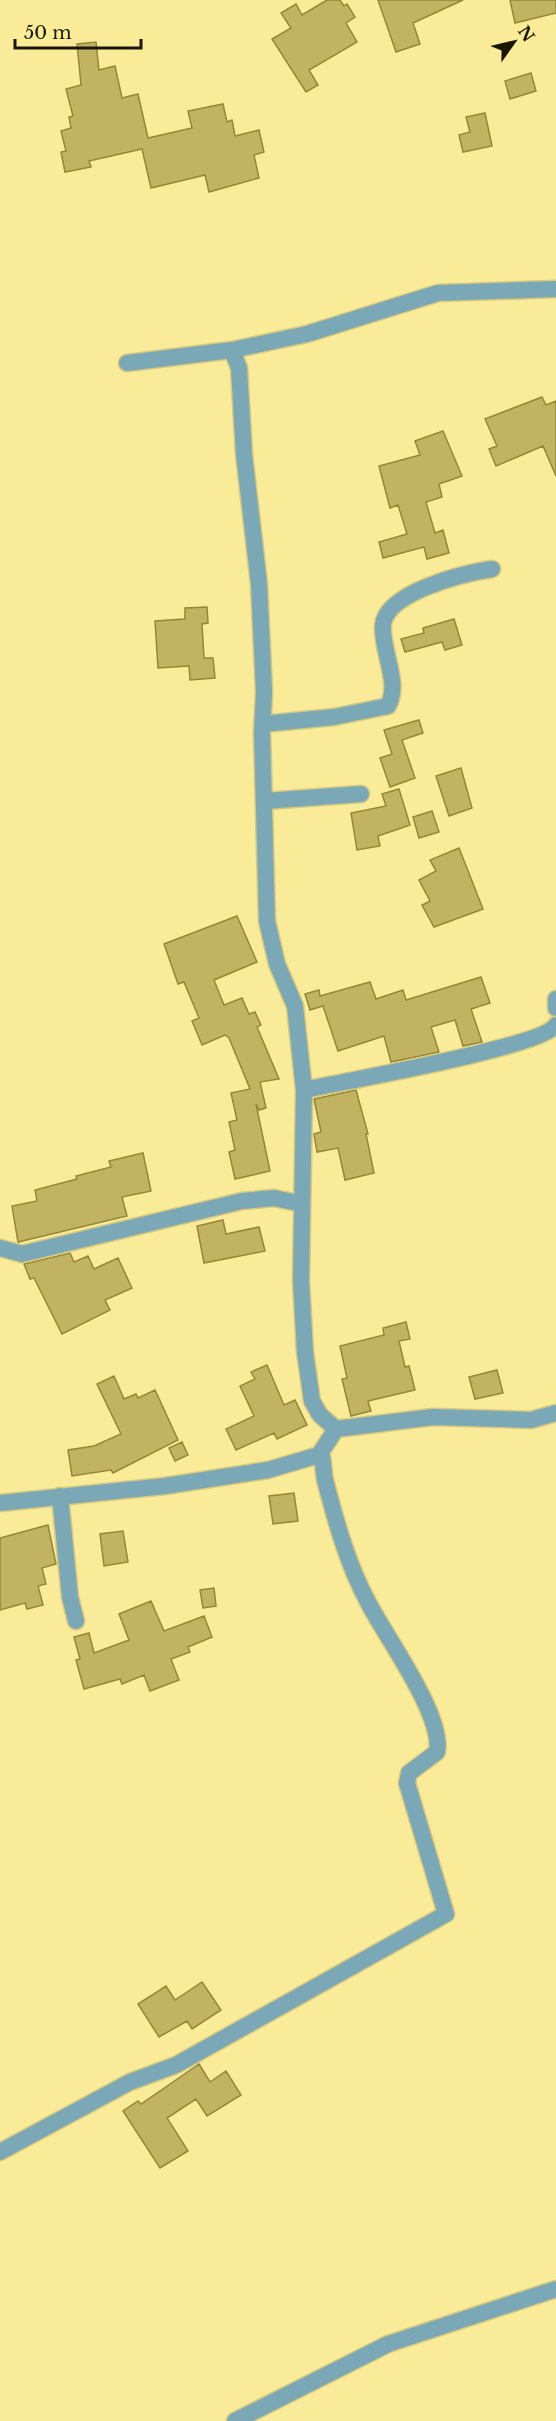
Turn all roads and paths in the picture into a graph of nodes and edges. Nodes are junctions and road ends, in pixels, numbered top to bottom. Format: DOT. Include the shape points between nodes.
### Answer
graph roads {
  1 [pos="556,289"];
  2 [pos="232,350"];
  3 [pos="127,363"];
  4 [pos="492,569"];
  5 [pos="263,724"];
  6 [pos="361,794"];
  7 [pos="264,801"];
  8 [pos="556,999"];
  9 [pos="556,1008"];
  10 [pos="556,1025"];
  11 [pos="304,1090"];
  12 [pos="302,1204"];
  13 [pos="0,1248"];
  14 [pos="556,1413"];
  15 [pos="336,1429"];
  16 [pos="321,1453"];
  17 [pos="60,1496"];
  18 [pos="0,1503"];
  19 [pos="76,1621"];
  20 [pos="0,2152"];
  21 [pos="556,2289"];
  22 [pos="235,2421"];
  1 -- 2 [label="street" via="438,293 307,334"];
  2 -- 3 [label="street"];
  2 -- 5 [label="street" via="239,368 259,584"];
  4 -- 5 [label="street" via="464,573 405,597 388,612 383,625 393,695 388,706 333,717"];
  5 -- 7 [label="street"];
  6 -- 7 [label="street"];
  7 -- 11 [label="street" via="267,921 277,964 295,1006"];
  8 -- 9 [label="street"];
  10 -- 11 [label="street" via="543,1034 467,1057"];
  11 -- 12 [label="street"];
  12 -- 13 [label="street" via="274,1198 242,1201 22,1254"];
  12 -- 15 [label="street" via="301,1281 309,1385 320,1415"];
  14 -- 15 [label="street" via="531,1420 433,1417"];
  15 -- 16 [label="street"];
  16 -- 17 [label="street" via="268,1470 165,1486"];
  16 -- 20 [label="street" via="331,1503 356,1577 436,1730 437,1752 409,1773 407,1783 446,1914 176,2065 130,2082"];
  17 -- 18 [label="street"];
  17 -- 19 [label="street"];
  21 -- 22 [label="street" via="388,2344"];
}
